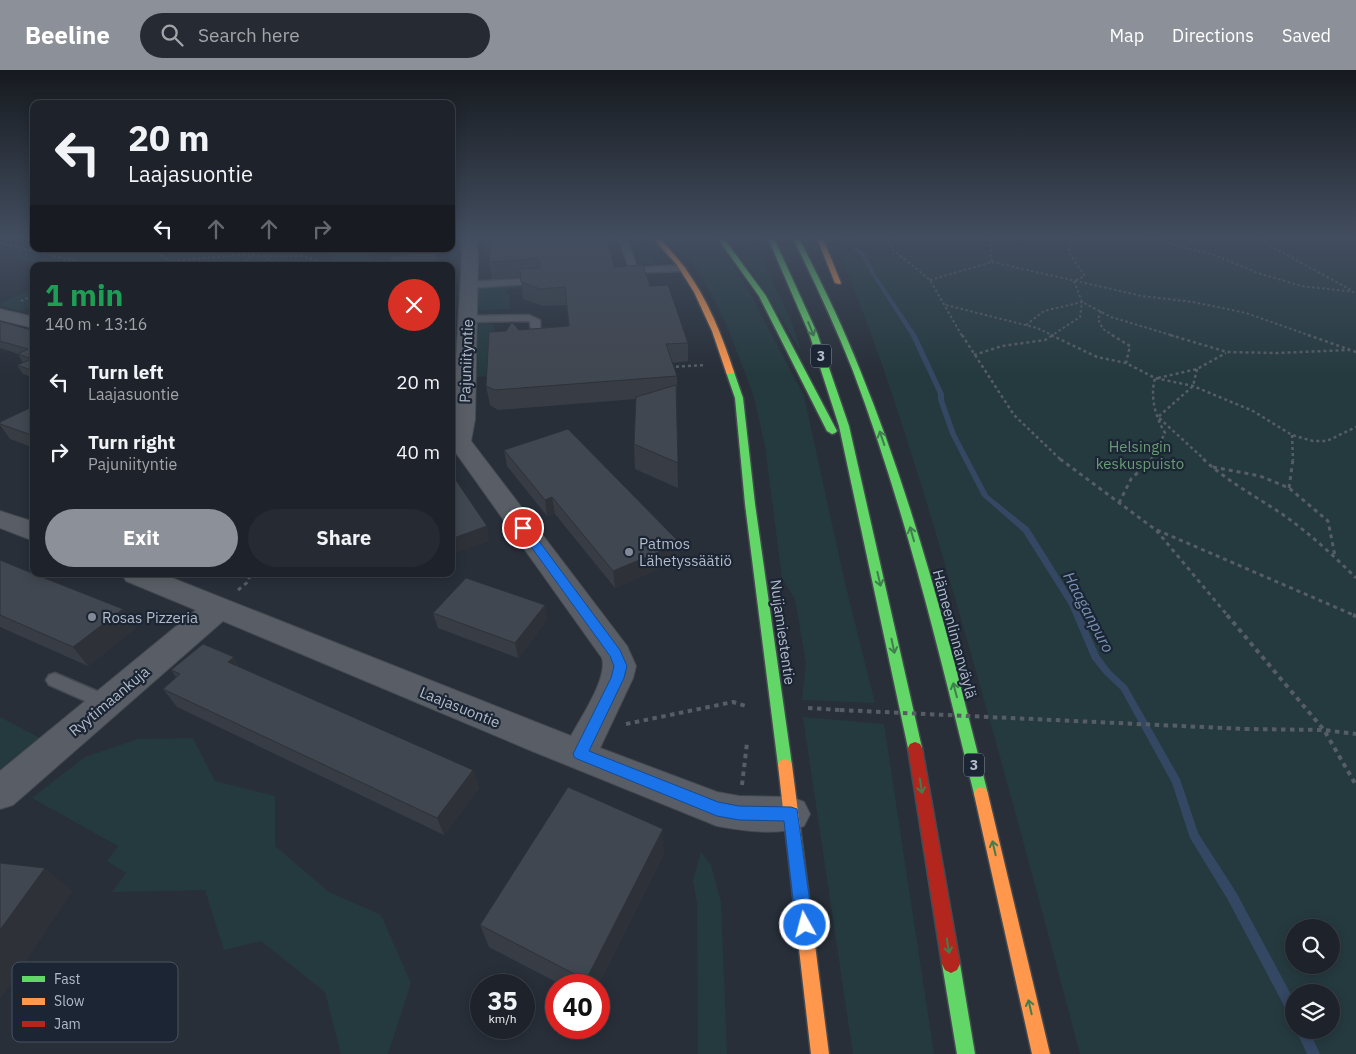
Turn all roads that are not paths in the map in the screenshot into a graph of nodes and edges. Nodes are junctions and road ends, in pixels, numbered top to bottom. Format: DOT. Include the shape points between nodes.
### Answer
graph roads {
  1 [pos="469,282"];
  2 [pos="522,282"];
  3 [pos="690,282"];
  4 [pos="752,282"];
  5 [pos="790,282"];
  6 [pos="819,282"];
  7 [pos="838,282"];
  8 [pos="469,285"];
  9 [pos="843,293"];
  10 [pos="0,314"];
  11 [pos="468,319"];
  12 [pos="30,322"];
  13 [pos="852,330"];
  14 [pos="537,338"];
  15 [pos="856,366"];
  16 [pos="455,439"];
  17 [pos="856,481"];
  18 [pos="0,519"];
  19 [pos="30,530"];
  20 [pos="146,577"];
  21 [pos="227,600"];
  22 [pos="55,680"];
  23 [pos="107,703"];
  24 [pos="580,754"];
  25 [pos="0,793"];
  26 [pos="791,814"];
  27 [pos="820,1054"];
  28 [pos="966,1054"];
  29 [pos="1041,1054"];
  1 -- 8 [label="street, Pajuniityntie"];
  2 -- 8 [label="lane"];
  3 -- 26 [label="main road, Nuijamiestentie" via="717,332 739,398"];
  4 -- 17 [label="main road" via="801,370"];
  5 -- 17 [label="main road, 3, one-way" via="813,333 844,426"];
  6 -- 15 [label="main road, Hämeenlinnanväylä / 3"];
  7 -- 9 [label="main road"];
  8 -- 11 [label="street, Pajuniityntie"];
  10 -- 12 [label="street"];
  11 -- 14 [label="lane" via="529,318 535,320"];
  11 -- 16 [label="street, Pajuniityntie" via="464,419"];
  13 -- 15 [label="main road"];
  29 -- 15 [label="main road, Hämeenlinnanväylä / 3, one-way" via="958,700 896,479"];
  16 -- 24 [label="street, Pajuniityntie" via="616,654 620,666 617,678"];
  17 -- 28 [label="main road, 3, one-way" via="913,738"];
  18 -- 19 [label="street"];
  20 -- 21 [label="street, Laajasuontie"];
  21 -- 23 [label="street, Ryytimaankuja"];
  21 -- 24 [label="street, Laajasuontie"];
  22 -- 23 [label="lane"];
  23 -- 25 [label="street, Ryytimaankuja"];
  24 -- 26 [label="street, Laajasuontie" via="717,809 739,813"];
  26 -- 27 [label="main road, Nuijamiestentie"];
}
